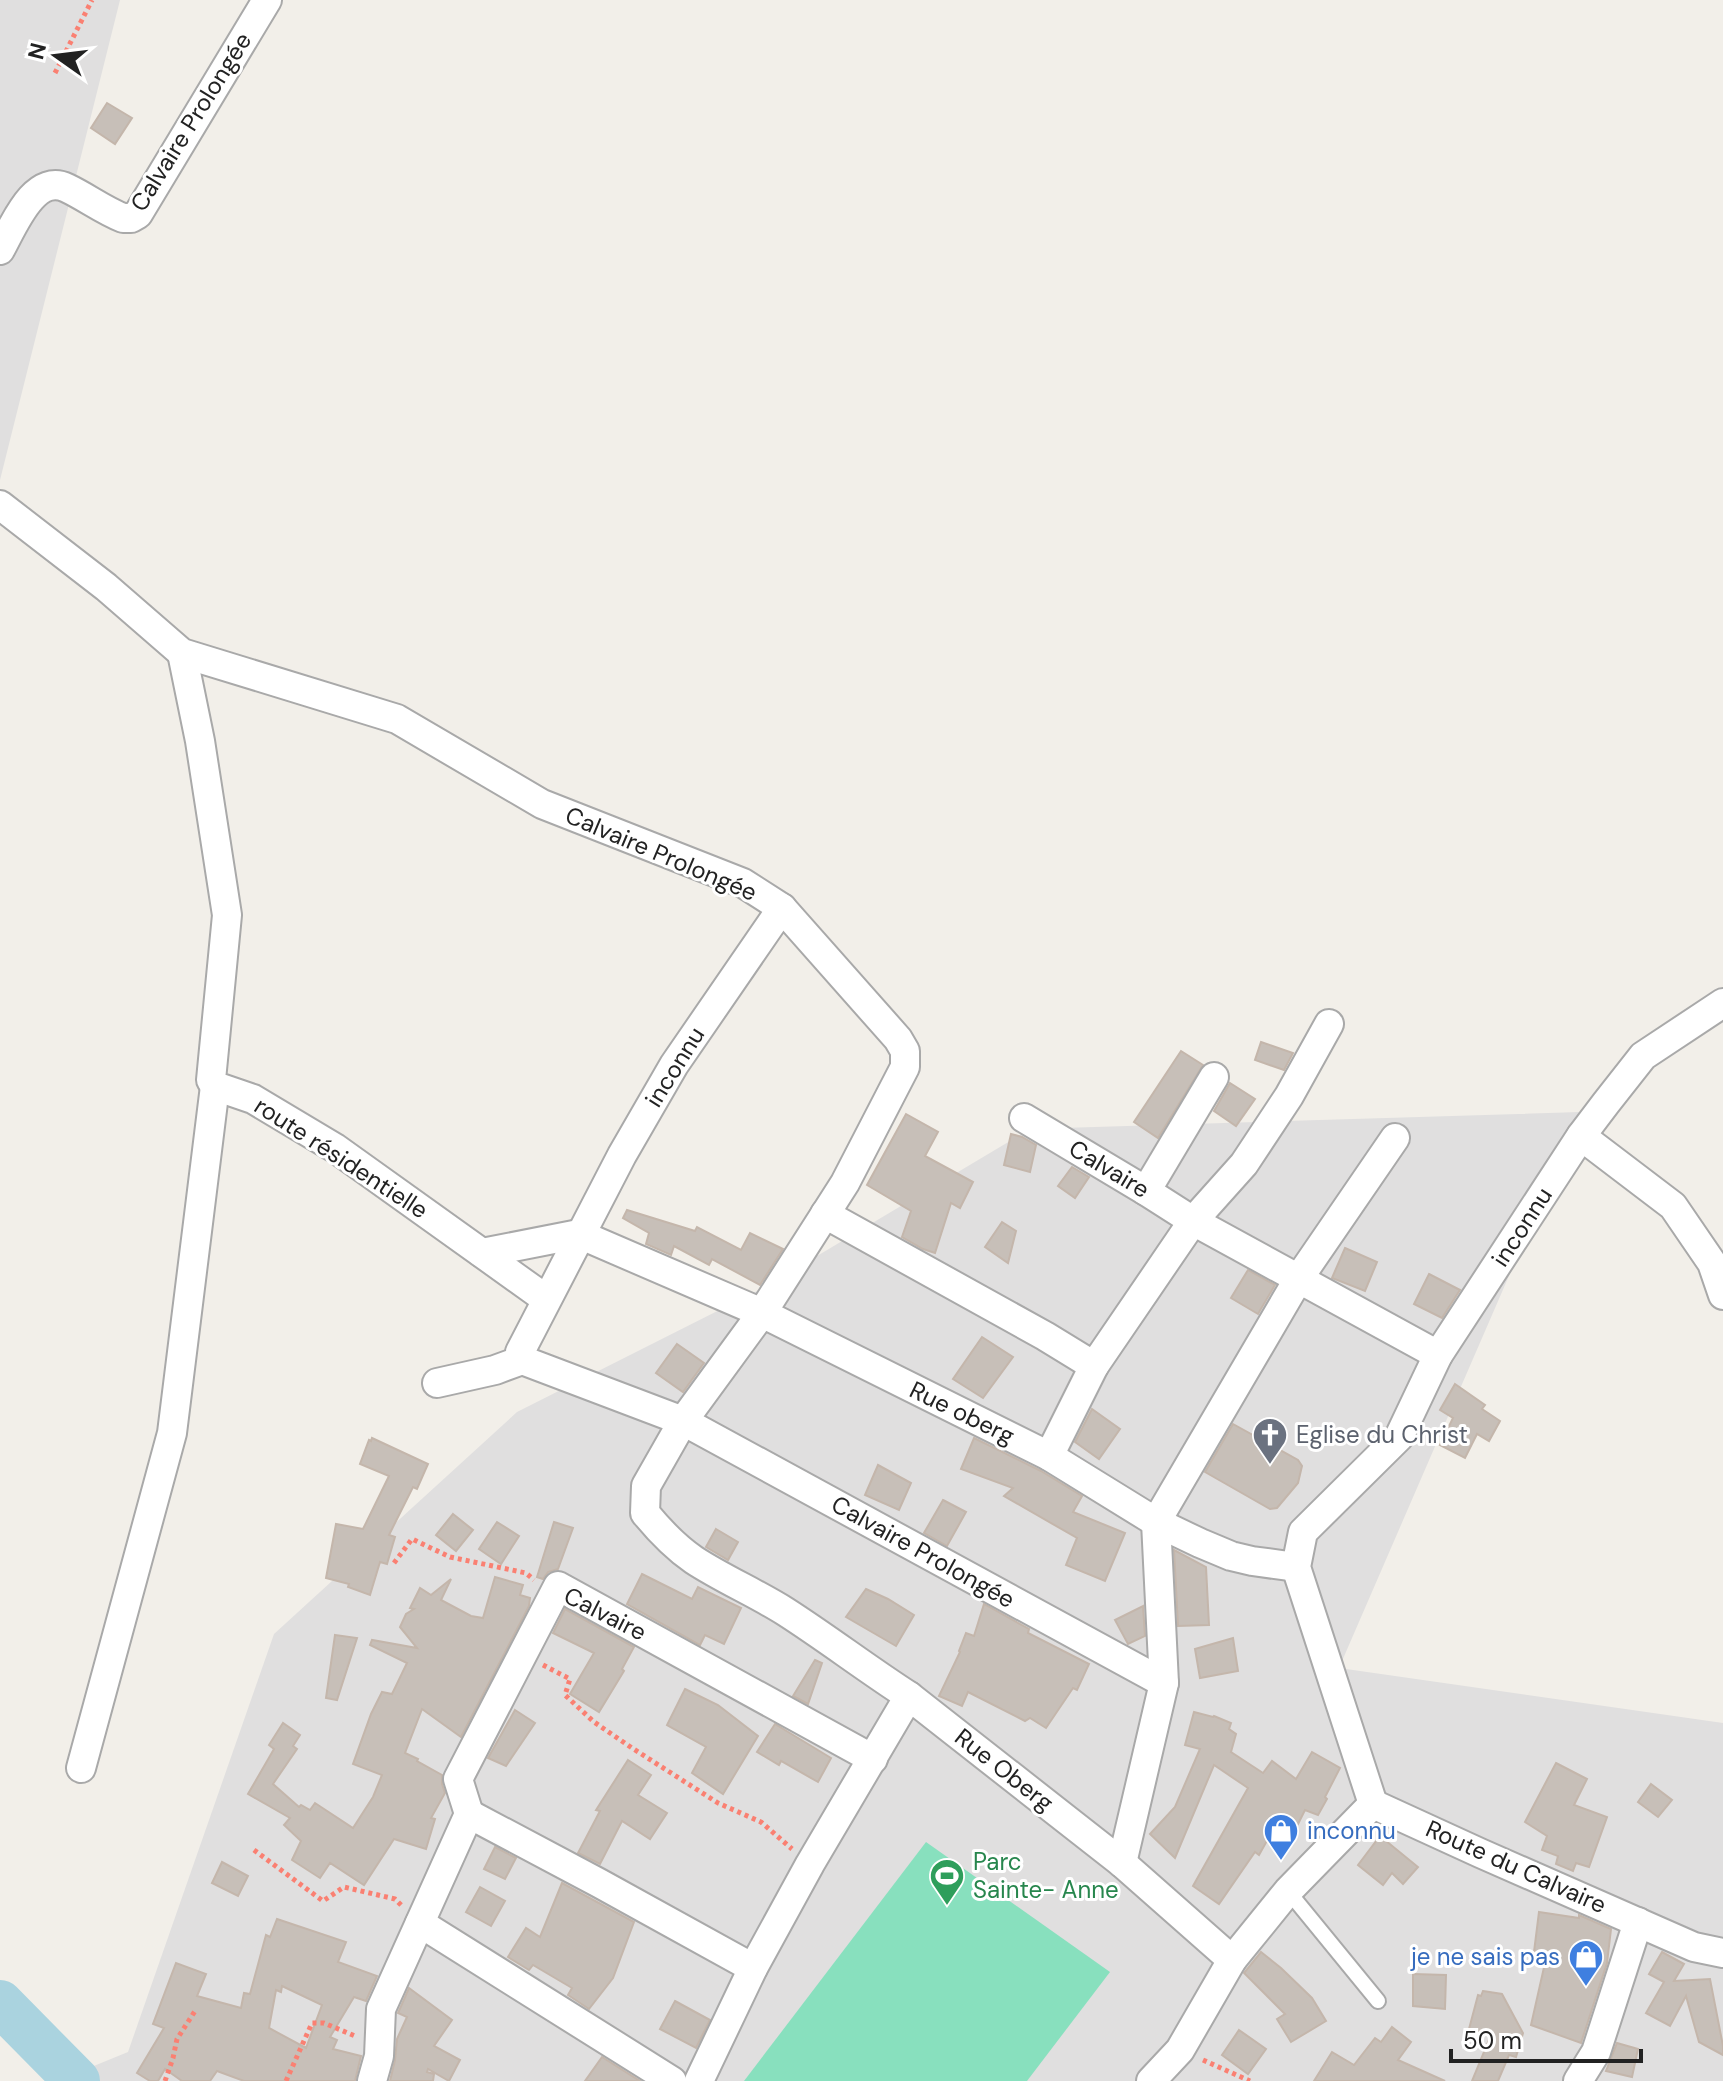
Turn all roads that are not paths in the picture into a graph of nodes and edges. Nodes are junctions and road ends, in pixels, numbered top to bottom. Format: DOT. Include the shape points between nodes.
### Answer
graph roads {
  1 [pos="267,0"];
  2 [pos="0,250"];
  3 [pos="0,505"];
  4 [pos="182,653"];
  5 [pos="782,908"];
  6 [pos="1723,1003"];
  7 [pos="1329,1024"];
  8 [pos="1214,1077"];
  9 [pos="215,1086"];
  10 [pos="1024,1118"];
  11 [pos="1581,1136"];
  12 [pos="1395,1138"];
  13 [pos="1146,1191"];
  14 [pos="825,1214"];
  15 [pos="1193,1221"];
  16 [pos="579,1234"];
  17 [pos="482,1253"];
  18 [pos="1299,1278"];
  19 [pos="1723,1295"];
  20 [pos="546,1299"];
  21 [pos="762,1313"];
  22 [pos="1438,1355"];
  23 [pos="522,1360"];
  24 [pos="1094,1366"];
  25 [pos="437,1383"];
  26 [pos="683,1421"];
  27 [pos="1049,1456"];
  28 [pos="1156,1522"];
  29 [pos="1296,1567"];
  30 [pos="764,1598"];
  31 [pos="1164,1683"];
  32 [pos="909,1696"];
  33 [pos="873,1759"];
  34 [pos="81,1768"];
  35 [pos="1373,1804"];
  36 [pos="469,1814"];
  37 [pos="1122,1863"];
  38 [pos="1288,1891"];
  39 [pos="1638,1922"];
  40 [pos="420,1923"];
  41 [pos="1723,1953"];
  42 [pos="1232,1960"];
  43 [pos="753,1968"];
  44 [pos="1378,2001"];
  45 [pos="372,2081"];
  46 [pos="672,2081"];
  47 [pos="699,2081"];
  48 [pos="1151,2081"];
  49 [pos="1578,2081"];
  1 -- 2 [label="street, Calvaire Prolongée" via="138,214 123,218 67,188 48,185 19,214"];
  3 -- 4 [label="street, Calvaire Prolongée"];
  4 -- 5 [label="street, Calvaire Prolongée" via="397,719 542,804 743,883"];
  4 -- 9 [label="street" via="227,915 211,1080"];
  5 -- 14 [label="street, Calvaire Prolongée" via="905,1051 905,1067"];
  5 -- 16 [label="street, inconnu" via="674,1065"];
  6 -- 11 [label="street, inconnu" via="1643,1056"];
  7 -- 15 [label="street" via="1244,1164"];
  8 -- 13 [label="street"];
  9 -- 17 [label="street, route résidentielle" via="253,1099 335,1148"];
  9 -- 34 [label="street" via="172,1433"];
  10 -- 13 [label="street, Calvaire"];
  11 -- 19 [label="street" via="1673,1206 1712,1263"];
  11 -- 22 [label="street, inconnu"];
  12 -- 18 [label="street"];
  13 -- 15 [label="street, Calvaire"];
  14 -- 21 [label="street, Calvaire Prolongée"];
  14 -- 24 [label="street"];
  15 -- 18 [label="street, Calvaire"];
  15 -- 24 [label="street"];
  16 -- 17 [label="street"];
  16 -- 20 [label="street, inconnu"];
  16 -- 21 [label="street"];
  17 -- 20 [label="street, route résidentielle"];
  18 -- 22 [label="street"];
  18 -- 28 [label="street"];
  20 -- 23 [label="street, inconnu" via="520,1352"];
  21 -- 26 [label="street, Calvaire Prolongée"];
  21 -- 27 [label="street, Rue oberg"];
  22 -- 29 [label="street, inconnu" via="1399,1437 1303,1532"];
  23 -- 25 [label="street"];
  23 -- 26 [label="street"];
  24 -- 27 [label="street"];
  26 -- 30 [label="street, Calvaire Prolongée" via="646,1486 645,1513 694,1560"];
  26 -- 31 [label="street, Calvaire Prolongée"];
  27 -- 28 [label="street, Rue oberg"];
  28 -- 29 [label="street" via="1231,1556"];
  28 -- 31 [label="street"];
  29 -- 35 [label="street"];
  30 -- 32 [label="street, Rue Oberg"];
  31 -- 37 [label="street"];
  32 -- 33 [label="street"];
  32 -- 37 [label="street, Rue Oberg"];
  33 -- 36 [label="street, Calvaire" via="558,1586 458,1779"];
  33 -- 43 [label="street"];
  35 -- 38 [label="street"];
  35 -- 39 [label="street, Route du Calvaire"];
  36 -- 40 [label="street"];
  36 -- 43 [label="street"];
  37 -- 42 [label="street, Rue Oberg"];
  38 -- 42 [label="street"];
  38 -- 44 [label="lane"];
  39 -- 41 [label="street, Route du Calvaire" via="1694,1947"];
  39 -- 49 [label="street" via="1596,2052"];
  40 -- 45 [label="street" via="381,2009"];
  40 -- 46 [label="street"];
  42 -- 48 [label="street" via="1180,2050"];
  43 -- 47 [label="street"];
}
